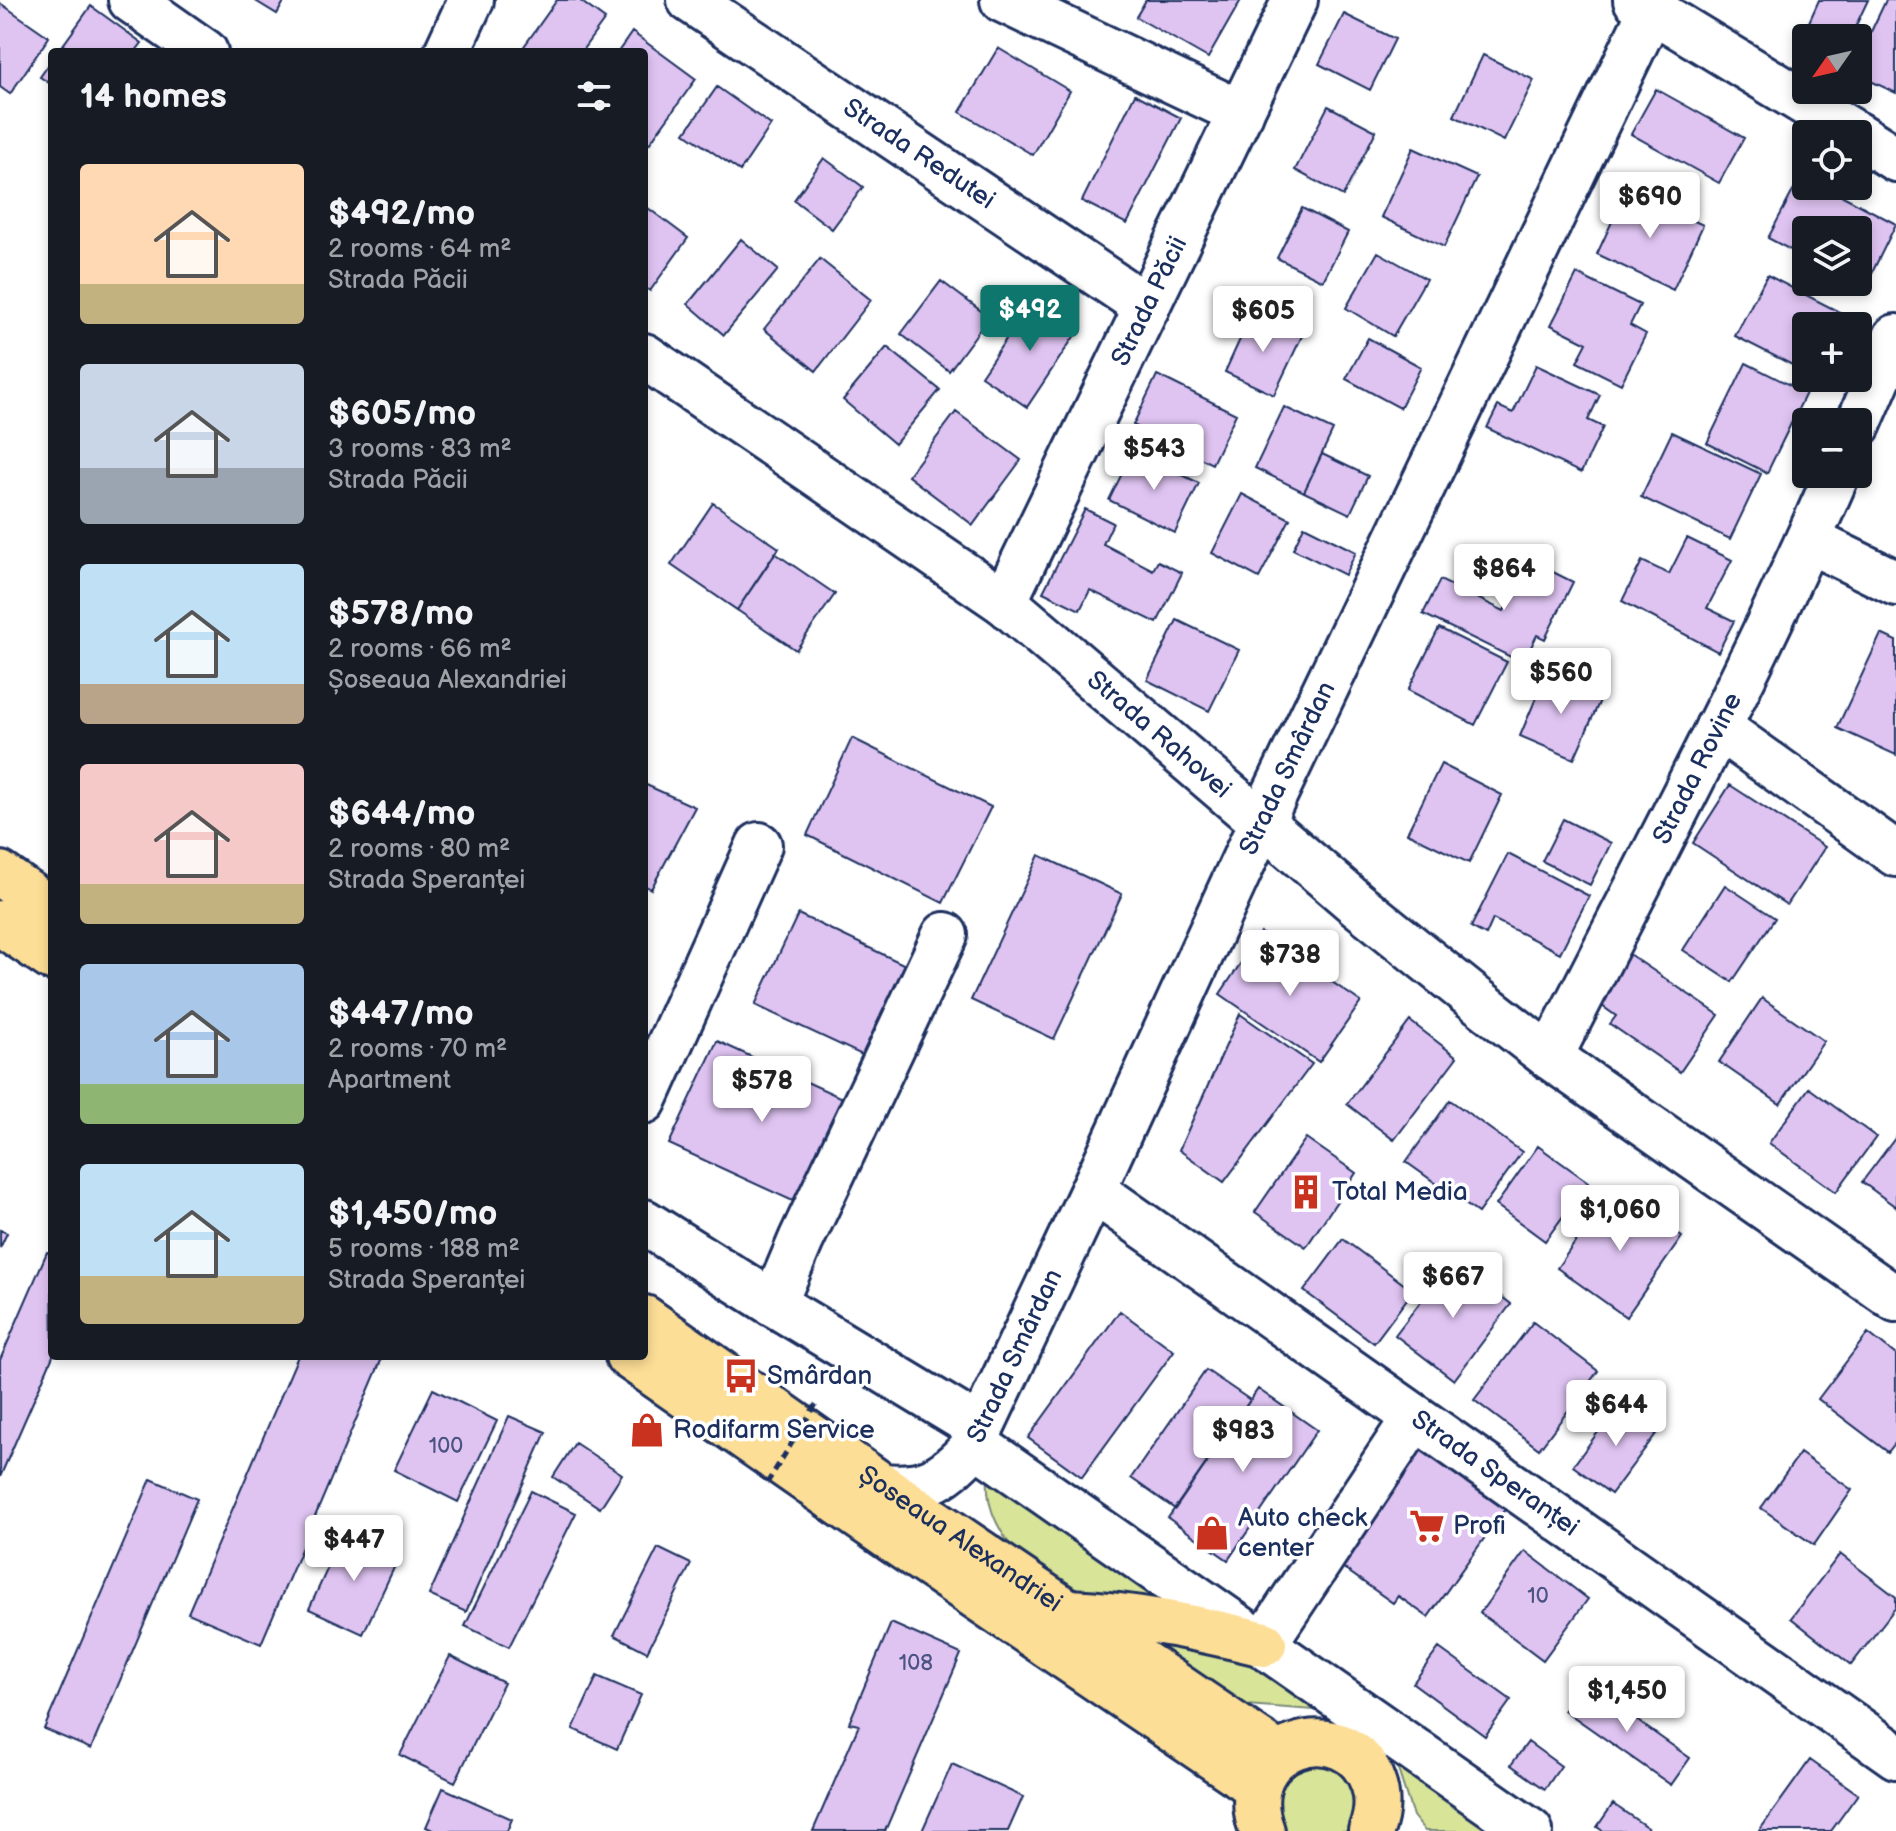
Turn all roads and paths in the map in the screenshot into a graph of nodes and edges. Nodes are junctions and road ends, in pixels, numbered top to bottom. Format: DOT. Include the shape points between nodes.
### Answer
graph roads {
  1 [pos="131,0"];
  2 [pos="471,0"];
  3 [pos="690,0"];
  4 [pos="1003,0"];
  5 [pos="1295,0"];
  6 [pos="1648,3"];
  7 [pos="199,48"];
  8 [pos="449,48"];
  9 [pos="1241,113"];
  10 [pos="1833,120"];
  11 [pos="1872,144"];
  12 [pos="1896,159"];
  13 [pos="1147,307"];
  14 [pos="1896,337"];
  15 [pos="648,359"];
  16 [pos="1865,408"];
  17 [pos="1831,488"];
  18 [pos="1808,540"];
  19 [pos="1896,583"];
  20 [pos="1004,602"];
  21 [pos="1718,727"];
  22 [pos="1261,823"];
  23 [pos="759,845"];
  24 [pos="1896,854"];
  25 [pos="0,874"];
  26 [pos="48,907"];
  27 [pos="0,923"];
  28 [pos="945,935"];
  29 [pos="48,955"];
  30 [pos="1550,1057"];
  31 [pos="648,1092"];
  32 [pos="1093,1190"];
  33 [pos="648,1225"];
  34 [pos="1896,1299"];
  35 [pos="774,1304"];
  36 [pos="648,1321"];
  37 [pos="634,1360"];
  38 [pos="818,1401"];
  39 [pos="1415,1417"];
  40 [pos="975,1440"];
  41 [pos="767,1483"];
  42 [pos="882,1486"];
  43 [pos="1067,1611"];
  44 [pos="1264,1644"];
  45 [pos="1896,1756"];
  46 [pos="1268,1771"];
  47 [pos="1378,1828"];
  48 [pos="1262,1831"];
  49 [pos="1530,1831"];
  1 -- 7 [label="street"];
  2 -- 8 [label="street"];
  3 -- 13 [label="street, Strada Redutei"];
  4 -- 9 [label="street"];
  5 -- 9 [label="street, Strada Păcii"];
  6 -- 10 [label="street"];
  6 -- 22 [label="street, Strada Smârdan"];
  9 -- 13 [label="street, Strada Păcii"];
  11 -- 12 [label="street"];
  13 -- 20 [label="street, Strada Păcii"];
  14 -- 16 [label="street"];
  15 -- 20 [label="street, Strada Rahovei"];
  17 -- 18 [label="street, Strada Rovine"];
  18 -- 19 [label="street"];
  18 -- 21 [label="street, Strada Rovine"];
  20 -- 22 [label="street, Strada Rahovei"];
  21 -- 24 [label="street"];
  21 -- 30 [label="street, Strada Rovine"];
  22 -- 30 [label="street, Strada Rahovei"];
  22 -- 32 [label="street, Strada Smârdan"];
  23 -- 31 [label="street"];
  25 -- 26 [label="main road"];
  27 -- 29 [label="main road"];
  28 -- 35 [label="street"];
  30 -- 34 [label="street, Strada Rahovei"];
  32 -- 39 [label="street, Strada Speranței"];
  32 -- 40 [label="street, Strada Smârdan"];
  33 -- 35 [label="street"];
  35 -- 40 [label="street"];
  36 -- 42 [label="main road, Șoseaua Alexandriei"];
  37 -- 46 [label="main road, Șoseaua Alexandriei" via="894,1541"];
  38 -- 41 [label="path, bridge"];
  39 -- 44 [label="street"];
  39 -- 45 [label="street, Strada Speranței"];
  40 -- 42 [label="street, Strada Smârdan" via="955,1467 936,1479 918,1486"];
  40 -- 44 [label="street"];
  42 -- 43 [label="main road, Șoseaua Alexandriei"];
  43 -- 44 [label="main road" via="1119,1614"];
  43 -- 46 [label="main road, Șoseaua Alexandriei"];
  44 -- 49 [label="street"];
  46 -- 47 [label="main road" via="1304,1743 1335,1745 1349,1752 1370,1775"];
  46 -- 48 [label="main road" via="1257,1816"];
}
